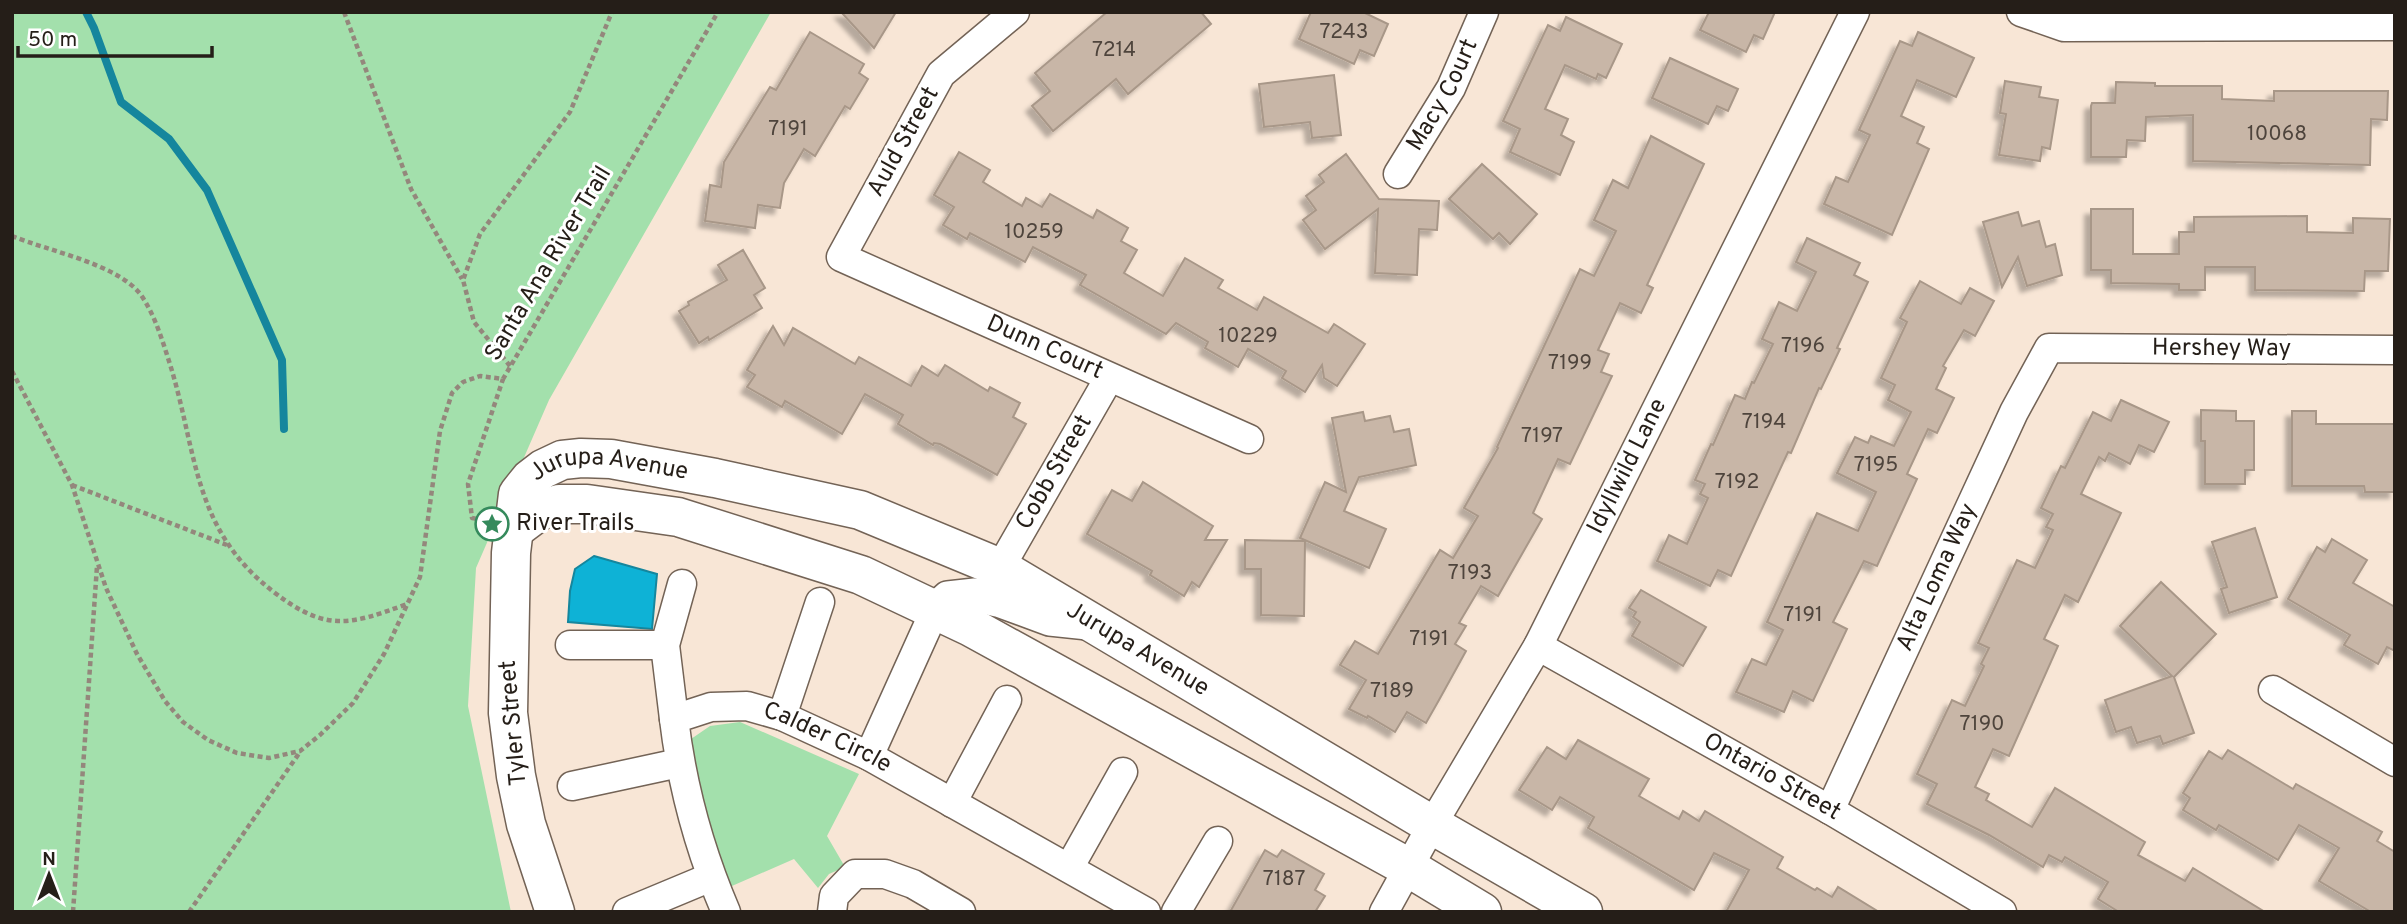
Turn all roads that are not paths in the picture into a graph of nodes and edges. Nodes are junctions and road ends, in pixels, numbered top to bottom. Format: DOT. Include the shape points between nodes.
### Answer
graph roads {
  1 [pos="1015,12"];
  2 [pos="1484,12"];
  3 [pos="1855,12"];
  4 [pos="2021,12"];
  5 [pos="2395,26"];
  6 [pos="1398,174"];
  7 [pos="841,257"];
  8 [pos="2049,348"];
  9 [pos="2395,350"];
  10 [pos="1109,378"];
  11 [pos="1249,439"];
  12 [pos="515,529"];
  13 [pos="1000,568"];
  14 [pos="682,584"];
  15 [pos="820,602"];
  16 [pos="935,610"];
  17 [pos="1094,624"];
  18 [pos="570,645"];
  19 [pos="665,645"];
  20 [pos="1538,646"];
  21 [pos="2273,690"];
  22 [pos="1007,700"];
  23 [pos="782,716"];
  24 [pos="674,719"];
  25 [pos="869,756"];
  26 [pos="2395,762"];
  27 [pos="679,763"];
  28 [pos="1123,772"];
  29 [pos="572,786"];
  30 [pos="952,803"];
  31 [pos="1830,810"];
  32 [pos="1432,825"];
  33 [pos="1218,841"];
  34 [pos="1409,868"];
  35 [pos="1069,869"];
  36 [pos="711,877"];
  37 [pos="555,912"];
  38 [pos="628,912"];
  39 [pos="726,912"];
  40 [pos="832,912"];
  41 [pos="961,912"];
  42 [pos="1146,912"];
  43 [pos="1177,912"];
  44 [pos="1384,912"];
  45 [pos="1482,912"];
  46 [pos="1583,912"];
  47 [pos="2002,912"];
  1 -- 7 [label="street, Auld Street" via="941,74"];
  2 -- 6 [label="street, Macy Court" via="1451,88"];
  3 -- 20 [label="street, Idyllwild Lane"];
  4 -- 5 [label="street" via="2064,27"];
  7 -- 10 [label="street, Dunn Court"];
  8 -- 9 [label="street, Hershey Way"];
  8 -- 31 [label="street, Alta Loma Way" via="2014,412"];
  10 -- 11 [label="street, Dunn Court"];
  10 -- 13 [label="street, Cobb Street"];
  12 -- 13 [label="main road, Jurupa Avenue" via="518,494 543,469 562,460 611,459 860,510"];
  12 -- 16 [label="main road, Jurupa Avenue" via="559,503 678,517 861,575"];
  12 -- 37 [label="main road, Tyler Street" via="509,587 508,713 526,824"];
  13 -- 17 [label="main road, Jurupa Avenue"];
  14 -- 19 [label="street"];
  15 -- 23 [label="street"];
  16 -- 17 [label="street" via="948,598 975,595 1050,619"];
  16 -- 25 [label="street"];
  16 -- 34 [label="main road, Jurupa Avenue"];
  17 -- 32 [label="main road, Jurupa Avenue"];
  18 -- 19 [label="street"];
  19 -- 24 [label="street"];
  20 -- 31 [label="street, Ontario Street"];
  20 -- 32 [label="street, Idyllwild Lane"];
  21 -- 26 [label="street"];
  22 -- 30 [label="street"];
  23 -- 24 [label="street, Calder Circle" via="747,706 711,707"];
  23 -- 25 [label="street, Calder Circle"];
  24 -- 27 [label="street"];
  25 -- 30 [label="street, Calder Circle"];
  27 -- 29 [label="street"];
  27 -- 36 [label="street"];
  28 -- 35 [label="street"];
  30 -- 35 [label="street, Calder Circle"];
  31 -- 47 [label="street, Ontario Street"];
  32 -- 34 [label="street, Idyllwild Lane"];
  32 -- 46 [label="main road, Jurupa Avenue"];
  33 -- 43 [label="street"];
  34 -- 44 [label="street, Idyllwild Lane"];
  34 -- 45 [label="main road, Jurupa Avenue"];
  35 -- 42 [label="street, Calder Circle"];
  36 -- 38 [label="street"];
  36 -- 39 [label="street"];
  40 -- 41 [label="street" via="834,895 855,874 885,874 913,884"];
}
